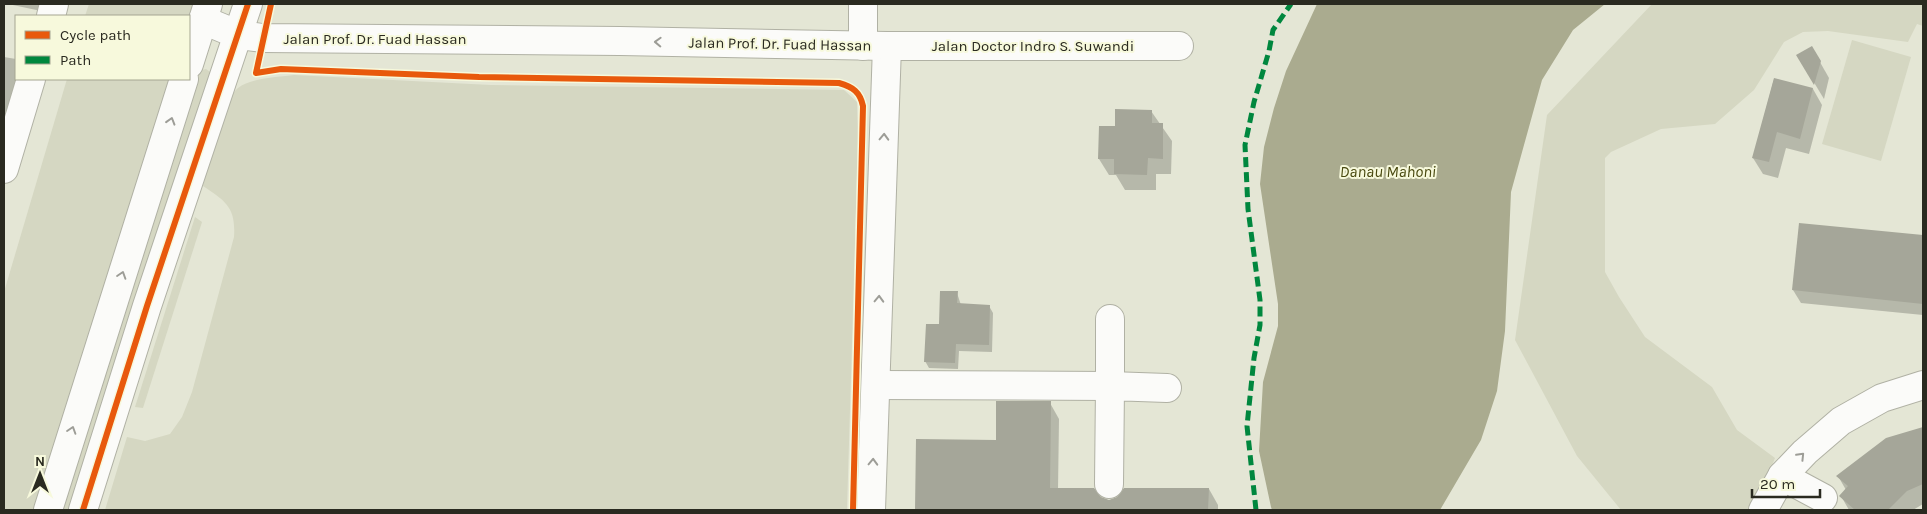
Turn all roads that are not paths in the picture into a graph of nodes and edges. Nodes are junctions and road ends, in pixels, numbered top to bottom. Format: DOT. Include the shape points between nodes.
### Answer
graph roads {
  1 [pos="248,4"];
  2 [pos="863,4"];
  3 [pos="206,12"];
  4 [pos="239,35"];
  5 [pos="875,46"];
  6 [pos="1179,46"];
  7 [pos="190,61"];
  8 [pos="31,80"];
  9 [pos="184,80"];
  10 [pos="4,169"];
  11 [pos="1110,319"];
  12 [pos="876,385"];
  13 [pos="1923,385"];
  14 [pos="1110,386"];
  15 [pos="1167,388"];
  16 [pos="1782,476"];
  17 [pos="1109,484"];
  18 [pos="1825,499"];
  19 [pos="48,510"];
  20 [pos="83,510"];
  21 [pos="872,510"];
  22 [pos="1763,510"];
  1 -- 4 [label="street"];
  2 -- 5 [label="street"];
  3 -- 4 [label="street, Jalan Prof. Dr. Fuad Hassan"];
  3 -- 7 [label="street"];
  5 -- 4 [label="street, Jalan Prof. Dr. Fuad Hassan, one-way" via="620,40 262,38"];
  4 -- 20 [label="street" via="147,306"];
  5 -- 6 [label="street, Jalan Doctor Indro S. Suwandi"];
  12 -- 5 [label="street, Jalan Prof. Dr. Fuad Hassan, one-way"];
  8 -- 10 [label="street"];
  19 -- 9 [label="street, one-way"];
  11 -- 14 [label="street"];
  12 -- 14 [label="street"];
  21 -- 12 [label="street, Jalan Prof. Dr. Fuad Hassan, one-way"];
  16 -- 13 [label="street, one-way" via="1841,421 1882,398"];
  14 -- 15 [label="street"];
  14 -- 17 [label="street"];
  16 -- 18 [label="street"];
  16 -- 22 [label="street"];
}
